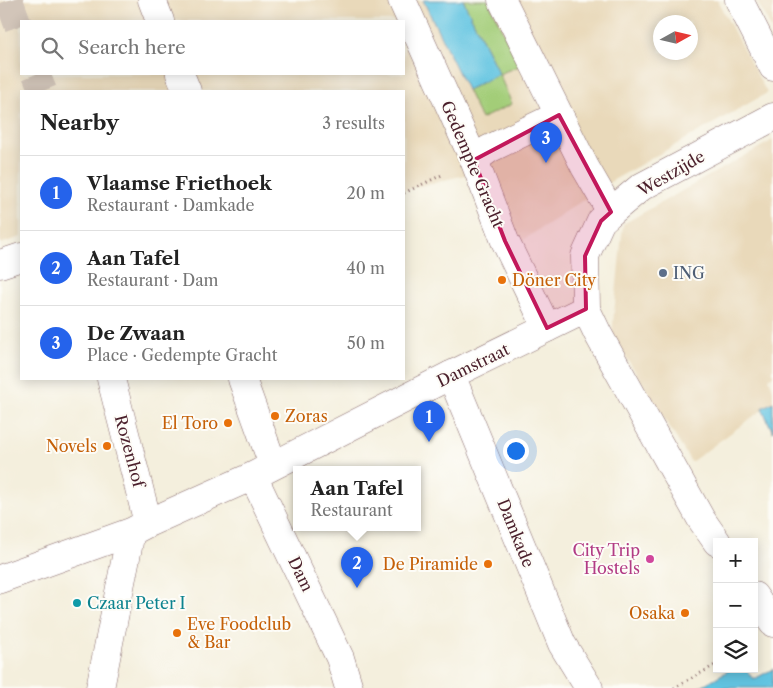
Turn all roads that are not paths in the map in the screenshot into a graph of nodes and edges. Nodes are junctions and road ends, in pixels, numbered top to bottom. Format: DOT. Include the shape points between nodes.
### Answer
graph roads {
  1 [pos="152,0"];
  2 [pos="402,0"];
  3 [pos="502,0"];
  4 [pos="739,0"];
  5 [pos="160,20"];
  6 [pos="773,67"];
  7 [pos="180,75"];
  8 [pos="187,90"];
  9 [pos="559,114"];
  10 [pos="773,117"];
  11 [pos="481,154"];
  12 [pos="611,212"];
  13 [pos="20,257"];
  14 [pos="0,264"];
  15 [pos="586,309"];
  16 [pos="547,328"];
  17 [pos="451,375"];
  18 [pos="111,380"];
  19 [pos="242,380"];
  20 [pos="263,470"];
  21 [pos="140,528"];
  22 [pos="714,538"];
  23 [pos="0,579"];
  24 [pos="758,602"];
  25 [pos="773,623"];
  26 [pos="100,688"];
  27 [pos="349,688"];
  28 [pos="589,688"];
  1 -- 5 [label="street"];
  2 -- 11 [label="street, Gedempte Gracht"];
  3 -- 9 [label="street"];
  4 -- 6 [label="street"];
  7 -- 8 [label="street"];
  9 -- 11 [label="street"];
  9 -- 12 [label="street"];
  10 -- 12 [label="street, Westzijde" via="641,187"];
  11 -- 16 [label="street, Gedempte Gracht" via="505,241"];
  12 -- 15 [label="street, Westzijde" via="601,221 585,256"];
  13 -- 14 [label="street"];
  15 -- 16 [label="street, Damstraat"];
  15 -- 22 [label="street"];
  16 -- 17 [label="street, Damstraat"];
  17 -- 20 [label="street, Damstraat"];
  17 -- 28 [label="street, Damkade" via="562,644"];
  18 -- 21 [label="street, Rozenhof"];
  19 -- 20 [label="street, Dam"];
  20 -- 21 [label="street"];
  20 -- 27 [label="street, Dam" via="340,658"];
  21 -- 23 [label="street"];
  21 -- 26 [label="street"];
  24 -- 25 [label="street"];
}
